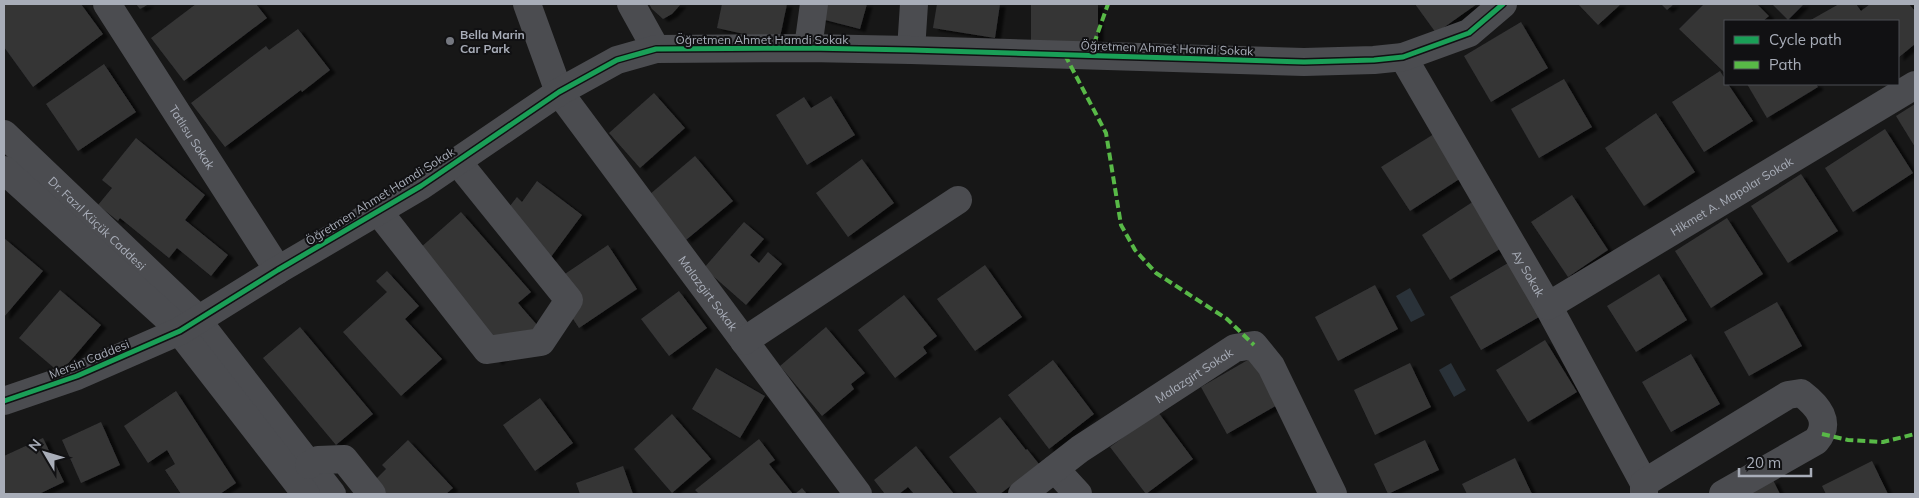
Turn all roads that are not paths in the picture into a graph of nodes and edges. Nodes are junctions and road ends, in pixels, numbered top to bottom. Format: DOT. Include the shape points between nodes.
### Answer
graph roads {
  1 [pos="107,4"];
  2 [pos="527,4"];
  3 [pos="631,4"];
  4 [pos="814,4"];
  5 [pos="914,4"];
  6 [pos="1503,4"];
  7 [pos="808,48"];
  8 [pos="656,49"];
  9 [pos="911,50"];
  10 [pos="1403,57"];
  11 [pos="1915,85"];
  12 [pos="559,92"];
  13 [pos="4,134"];
  14 [pos="457,161"];
  15 [pos="4,170"];
  16 [pos="958,200"];
  17 [pos="378,211"];
  18 [pos="278,270"];
  19 [pos="1548,306"];
  20 [pos="194,324"];
  21 [pos="744,341"];
  22 [pos="4,401"];
  23 [pos="309,465"];
  24 [pos="1055,469"];
  25 [pos="1644,488"];
  26 [pos="306,494"];
  27 [pos="332,494"];
  28 [pos="372,494"];
  29 [pos="858,494"];
  30 [pos="1022,494"];
  31 [pos="1078,494"];
  32 [pos="1333,494"];
  33 [pos="1723,494"];
  1 -- 18 [label="street, Tatlısu Sokak"];
  2 -- 12 [label="street, Malazgirt Sokak"];
  3 -- 8 [label="street"];
  4 -- 7 [label="street"];
  5 -- 9 [label="street"];
  6 -- 10 [label="street, Öğretmen Ahmet Hamdi Sokak" via="1469,33"];
  7 -- 8 [label="street, Öğretmen Ahmet Hamdi Sokak"];
  7 -- 9 [label="street, Öğretmen Ahmet Hamdi Sokak"];
  8 -- 12 [label="street, Öğretmen Ahmet Hamdi Sokak" via="617,60"];
  9 -- 10 [label="street, Öğretmen Ahmet Hamdi Sokak" via="1304,62"];
  10 -- 19 [label="street, Ay Sokak"];
  11 -- 19 [label="street, Hikmet A. Mapolar Sokak"];
  12 -- 14 [label="street, Öğretmen Ahmet Hamdi Sokak"];
  12 -- 21 [label="street, Malazgirt Sokak"];
  13 -- 20 [label="street, Dr. Fazıl Küçük Caddesi"];
  14 -- 17 [label="street, Öğretmen Ahmet Hamdi Sokak"];
  14 -- 17 [label="street" via="568,300 541,342 487,350"];
  15 -- 20 [label="street" via="173,322"];
  16 -- 21 [label="street"];
  17 -- 18 [label="street, Öğretmen Ahmet Hamdi Sokak"];
  18 -- 20 [label="street, Öğretmen Ahmet Hamdi Sokak"];
  19 -- 25 [label="street, Ay Sokak"];
  20 -- 22 [label="street, Mersin Caddesi" via="77,376"];
  20 -- 23 [label="street, Dr. Fazıl Küçük Caddesi"];
  20 -- 26 [label="street"];
  21 -- 29 [label="street, Malazgirt Sokak"];
  23 -- 27 [label="street, Dr. Fazıl Küçük Caddesi"];
  23 -- 28 [label="street" via="318,460 344,458"];
  24 -- 30 [label="street, Malazgirt Sokak"];
  24 -- 31 [label="street"];
  24 -- 32 [label="street, Malazgirt Sokak" via="1080,449 1235,348 1254,345 1271,366"];
  25 -- 33 [label="street" via="1788,395 1801,393 1814,402 1824,420 1822,434 1816,441"];
}
